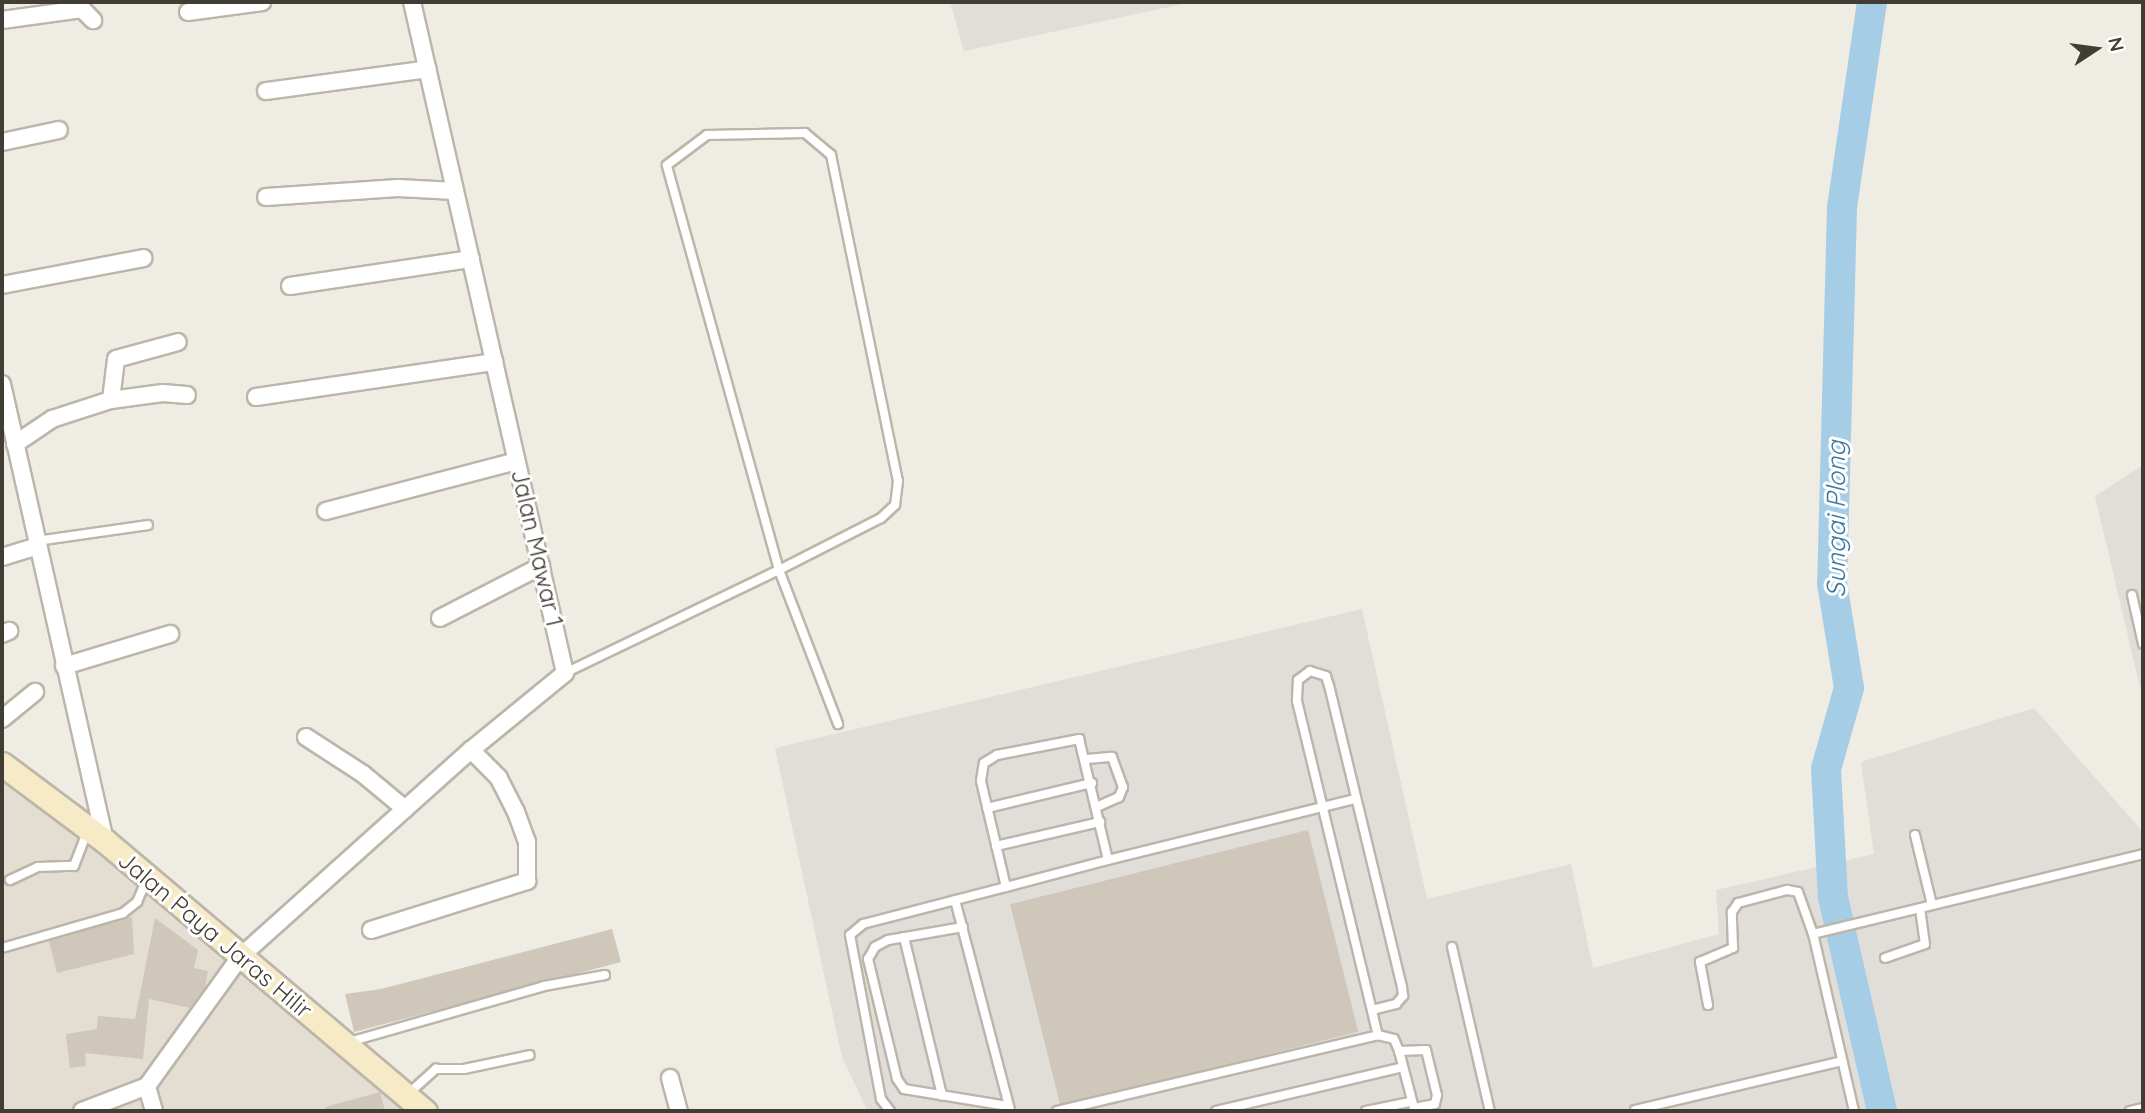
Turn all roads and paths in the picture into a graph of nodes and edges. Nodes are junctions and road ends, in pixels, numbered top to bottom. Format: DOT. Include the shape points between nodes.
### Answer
graph roads {
  1 [pos="262,2"];
  2 [pos="412,2"];
  3 [pos="188,12"];
  4 [pos="2,20"];
  5 [pos="93,20"];
  6 [pos="428,69"];
  7 [pos="266,91"];
  8 [pos="59,130"];
  9 [pos="2,142"];
  10 [pos="456,191"];
  11 [pos="267,197"];
  12 [pos="143,258"];
  13 [pos="471,259"];
  14 [pos="2,285"];
  15 [pos="290,286"];
  16 [pos="178,342"];
  17 [pos="494,362"];
  18 [pos="2,384"];
  19 [pos="187,395"];
  20 [pos="256,397"];
  21 [pos="111,400"];
  22 [pos="15,444"];
  23 [pos="517,461"];
  24 [pos="326,511"];
  25 [pos="148,525"];
  26 [pos="37,543"];
  27 [pos="2,557"];
  28 [pos="541,566"];
  29 [pos="779,570"];
  30 [pos="2132,596"];
  31 [pos="440,618"];
  32 [pos="170,634"];
  33 [pos="2143,645"];
  34 [pos="64,666"];
  35 [pos="565,673"];
  36 [pos="35,692"];
  37 [pos="2,719"];
  38 [pos="838,724"];
  39 [pos="306,737"];
  40 [pos="471,750"];
  41 [pos="1087,759"];
  42 [pos="2,764"];
  43 [pos="1092,783"];
  44 [pos="1354,799"];
  45 [pos="1097,807"];
  46 [pos="987,808"];
  47 [pos="405,809"];
  48 [pos="1323,809"];
  49 [pos="1100,822"];
  50 [pos="96,835"];
  51 [pos="1915,835"];
  52 [pos="996,846"];
  53 [pos="2143,855"];
  54 [pos="1108,860"];
  55 [pos="147,878"];
  56 [pos="10,880"];
  57 [pos="1006,887"];
  58 [pos="955,900"];
  59 [pos="1932,905"];
  60 [pos="1920,909"];
  61 [pos="963,927"];
  62 [pos="371,930"];
  63 [pos="1813,934"];
  64 [pos="904,937"];
  65 [pos="1452,947"];
  66 [pos="2,948"];
  67 [pos="240,957"];
  68 [pos="1885,958"];
  69 [pos="605,975"];
  70 [pos="1708,1005"];
  71 [pos="1372,1010"];
  72 [pos="1378,1035"];
  73 [pos="343,1044"];
  74 [pos="1399,1051"];
  75 [pos="530,1055"];
  76 [pos="1842,1062"];
  77 [pos="1403,1067"];
  78 [pos="670,1078"];
  79 [pos="147,1086"];
  80 [pos="942,1095"];
  81 [pos="1410,1102"];
  82 [pos="406,1103"];
  83 [pos="2143,1108"];
  84 [pos="1009,1109"];
  85 [pos="1635,1110"];
  86 [pos="82,1111"];
  87 [pos="154,1111"];
  88 [pos="425,1111"];
  89 [pos="679,1111"];
  90 [pos="890,1111"];
  91 [pos="1057,1111"];
  92 [pos="1216,1111"];
  93 [pos="1366,1111"];
  94 [pos="1490,1111"];
  95 [pos="1854,1111"];
  96 [pos="2130,1111"];
  1 -- 3 [label="street"];
  2 -- 6 [label="street, Jalan Mawar 1"];
  4 -- 5 [label="street" via="82,9"];
  6 -- 7 [label="street"];
  6 -- 10 [label="street, Jalan Mawar 1"];
  8 -- 9 [label="street"];
  10 -- 11 [label="street" via="398,188"];
  10 -- 13 [label="street, Jalan Mawar 1"];
  12 -- 14 [label="street"];
  13 -- 15 [label="street"];
  13 -- 17 [label="street, Jalan Mawar 1"];
  16 -- 21 [label="street" via="116,359"];
  17 -- 20 [label="street"];
  17 -- 23 [label="street, Jalan Mawar 1"];
  18 -- 22 [label="street"];
  19 -- 21 [label="street" via="163,393"];
  21 -- 22 [label="street" via="52,419"];
  22 -- 26 [label="street"];
  23 -- 24 [label="street"];
  23 -- 28 [label="street, Jalan Mawar 1"];
  25 -- 26 [label="lane"];
  26 -- 27 [label="street"];
  26 -- 34 [label="street"];
  28 -- 31 [label="street"];
  28 -- 35 [label="street, Jalan Mawar 1"];
  29 -- 29 [label="lane" via="667,165 708,135 805,133 831,155 894,452 895,505 862,529"];
  29 -- 35 [label="lane"];
  29 -- 38 [label="lane"];
  30 -- 33 [label="lane"];
  32 -- 34 [label="street"];
  34 -- 50 [label="street"];
  35 -- 40 [label="street"];
  36 -- 37 [label="street"];
  39 -- 47 [label="street" via="363,774"];
  40 -- 47 [label="street"];
  40 -- 62 [label="street" via="499,778 516,811 527,842 527,881"];
  41 -- 43 [label="lane"];
  41 -- 45 [label="lane" via="1112,757 1123,787 1119,797"];
  41 -- 46 [label="lane" via="1084,744 1073,738 990,758 982,771"];
  42 -- 50 [label="street, Jalan Paya Jaras Hilir"];
  43 -- 45 [label="lane"];
  43 -- 46 [label="lane"];
  44 -- 48 [label="lane"];
  44 -- 48 [label="lane" via="1326,676 1310,671 1298,680 1297,701"];
  44 -- 71 [label="lane" via="1403,996 1396,1004"];
  45 -- 49 [label="lane"];
  46 -- 52 [label="lane"];
  47 -- 67 [label="street"];
  48 -- 54 [label="lane"];
  48 -- 71 [label="lane"];
  49 -- 52 [label="lane"];
  49 -- 54 [label="lane"];
  50 -- 55 [label="street, Jalan Paya Jaras Hilir"];
  50 -- 56 [label="lane" via="74,866 38,867"];
  51 -- 59 [label="lane"];
  52 -- 57 [label="lane"];
  53 -- 59 [label="lane"];
  54 -- 57 [label="lane"];
  55 -- 66 [label="lane" via="137,902 123,913"];
  55 -- 67 [label="street, Jalan Paya Jaras Hilir"];
  57 -- 58 [label="lane"];
  58 -- 61 [label="lane"];
  58 -- 90 [label="lane" via="863,924 850,935 881,1099"];
  59 -- 60 [label="lane"];
  60 -- 63 [label="lane"];
  60 -- 68 [label="lane" via="1924,944"];
  61 -- 64 [label="lane"];
  61 -- 84 [label="lane"];
  63 -- 70 [label="lane" via="1798,891 1738,903 1732,912 1732,948 1700,962"];
  63 -- 76 [label="lane"];
  64 -- 80 [label="lane"];
  64 -- 80 [label="lane" via="875,947 868,958 871,972 897,1079 904,1089"];
  65 -- 94 [label="lane"];
  67 -- 73 [label="street, Jalan Paya Jaras Hilir"];
  67 -- 79 [label="street"];
  69 -- 73 [label="lane" via="544,986"];
  71 -- 72 [label="lane"];
  72 -- 74 [label="lane" via="1394,1039"];
  72 -- 91 [label="lane"];
  73 -- 82 [label="street, Jalan Paya Jaras Hilir"];
  74 -- 77 [label="lane"];
  74 -- 81 [label="lane" via="1426,1050 1434,1081 1435,1104 1418,1110"];
  75 -- 82 [label="lane" via="464,1069 436,1069"];
  76 -- 85 [label="lane"];
  76 -- 95 [label="lane"];
  77 -- 81 [label="lane"];
  77 -- 92 [label="lane"];
  78 -- 89 [label="street"];
  79 -- 86 [label="street"];
  79 -- 87 [label="street"];
  80 -- 84 [label="lane"];
  81 -- 93 [label="lane"];
  82 -- 88 [label="street, Jalan Paya Jaras Hilir"];
  83 -- 96 [label="lane"];
}
